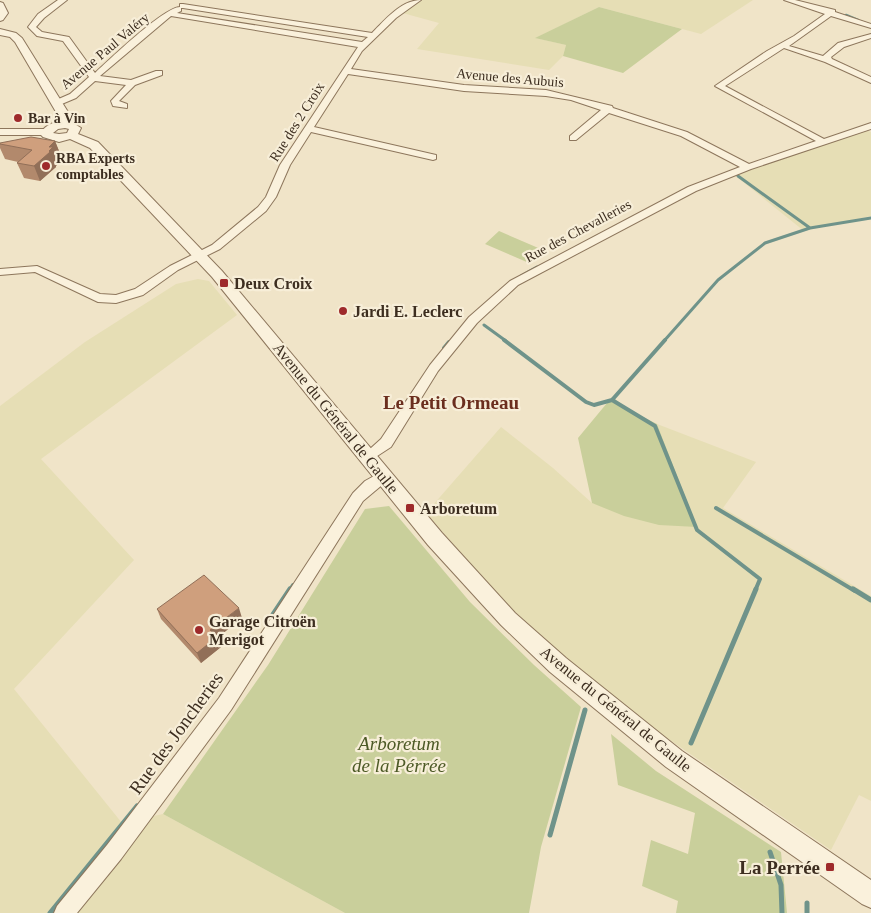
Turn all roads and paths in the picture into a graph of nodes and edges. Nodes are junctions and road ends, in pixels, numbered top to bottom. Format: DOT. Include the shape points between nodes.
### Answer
graph roads {
  1 [pos="43,0"];
  2 [pos="63,0"];
  3 [pos="192,0"];
  4 [pos="417,0"];
  5 [pos="788,0"];
  6 [pos="0,5"];
  7 [pos="183,6"];
  8 [pos="50,9"];
  9 [pos="832,12"];
  10 [pos="170,14"];
  11 [pos="0,18"];
  12 [pos="871,26"];
  13 [pos="0,32"];
  14 [pos="373,35"];
  15 [pos="871,36"];
  16 [pos="363,45"];
  17 [pos="788,48"];
  18 [pos="828,60"];
  19 [pos="346,71"];
  20 [pos="159,73"];
  21 [pos="94,78"];
  22 [pos="871,80"];
  23 [pos="132,83"];
  24 [pos="58,103"];
  25 [pos="124,106"];
  26 [pos="609,108"];
  27 [pos="871,126"];
  28 [pos="310,128"];
  29 [pos="67,130"];
  30 [pos="0,132"];
  31 [pos="46,132"];
  32 [pos="573,138"];
  33 [pos="824,142"];
  34 [pos="433,157"];
  35 [pos="748,167"];
  36 [pos="200,256"];
  37 [pos="0,272"];
  38 [pos="368,457"];
  39 [pos="384,476"];
  40 [pos="871,895"];
  41 [pos="64,913"];
  1 -- 8 [label="street"];
  2 -- 8 [label="street"];
  3 -- 7 [label="street, Avenue Paul Valéry"];
  4 -- 14 [label="street, Rue des 2 Croix"];
  5 -- 9 [label="street"];
  6 -- 11 [label="street" via="3,13"];
  7 -- 10 [label="street, Avenue Paul Valéry"];
  7 -- 14 [label="street"];
  8 -- 21 [label="street" via="32,27 45,35 66,39"];
  9 -- 12 [label="street"];
  9 -- 33 [label="street" via="797,38 719,86"];
  10 -- 16 [label="street"];
  10 -- 21 [label="street, Avenue Paul Valéry"];
  13 -- 24 [label="street" via="19,40"];
  14 -- 16 [label="street, Rue des 2 Croix"];
  15 -- 18 [label="street" via="834,49 827,56"];
  16 -- 19 [label="street, Rue des 2 Croix"];
  17 -- 18 [label="street"];
  18 -- 22 [label="street"];
  19 -- 26 [label="street, Avenue des Aubuis" via="464,88 546,93"];
  19 -- 28 [label="street, Rue des 2 Croix"];
  20 -- 23 [label="street"];
  21 -- 23 [label="street"];
  21 -- 24 [label="street, Avenue Paul Valéry" via="70,99"];
  23 -- 25 [label="street" via="115,101"];
  24 -- 29 [label="street"];
  26 -- 32 [label="street"];
  26 -- 35 [label="street, Avenue des Aubuis" via="684,134"];
  27 -- 33 [label="street, Rue des Chevalleries"];
  28 -- 34 [label="street"];
  28 -- 36 [label="street, Rue des 2 Croix" via="285,165 262,209"];
  29 -- 31 [label="street" via="54,126"];
  29 -- 36 [label="street, Avenue du Général de Gaulle" via="94,145"];
  30 -- 31 [label="street"];
  33 -- 35 [label="street, Rue des Chevalleries"];
  35 -- 38 [label="street, Rue des Chevalleries" via="692,189 514,283 473,320 434,368 386,443"];
  36 -- 37 [label="street, Rue des 2 Croix" via="170,270 138,292 107,300 37,268"];
  36 -- 38 [label="street, Avenue du Général de Gaulle"];
  38 -- 39 [label="street, Avenue du Général de Gaulle"];
  39 -- 40 [label="street, Avenue du Général de Gaulle" via="468,577 558,665 674,759"];
  39 -- 41 [label="street, Rue des Joncheries" via="358,497 225,704"];
}
